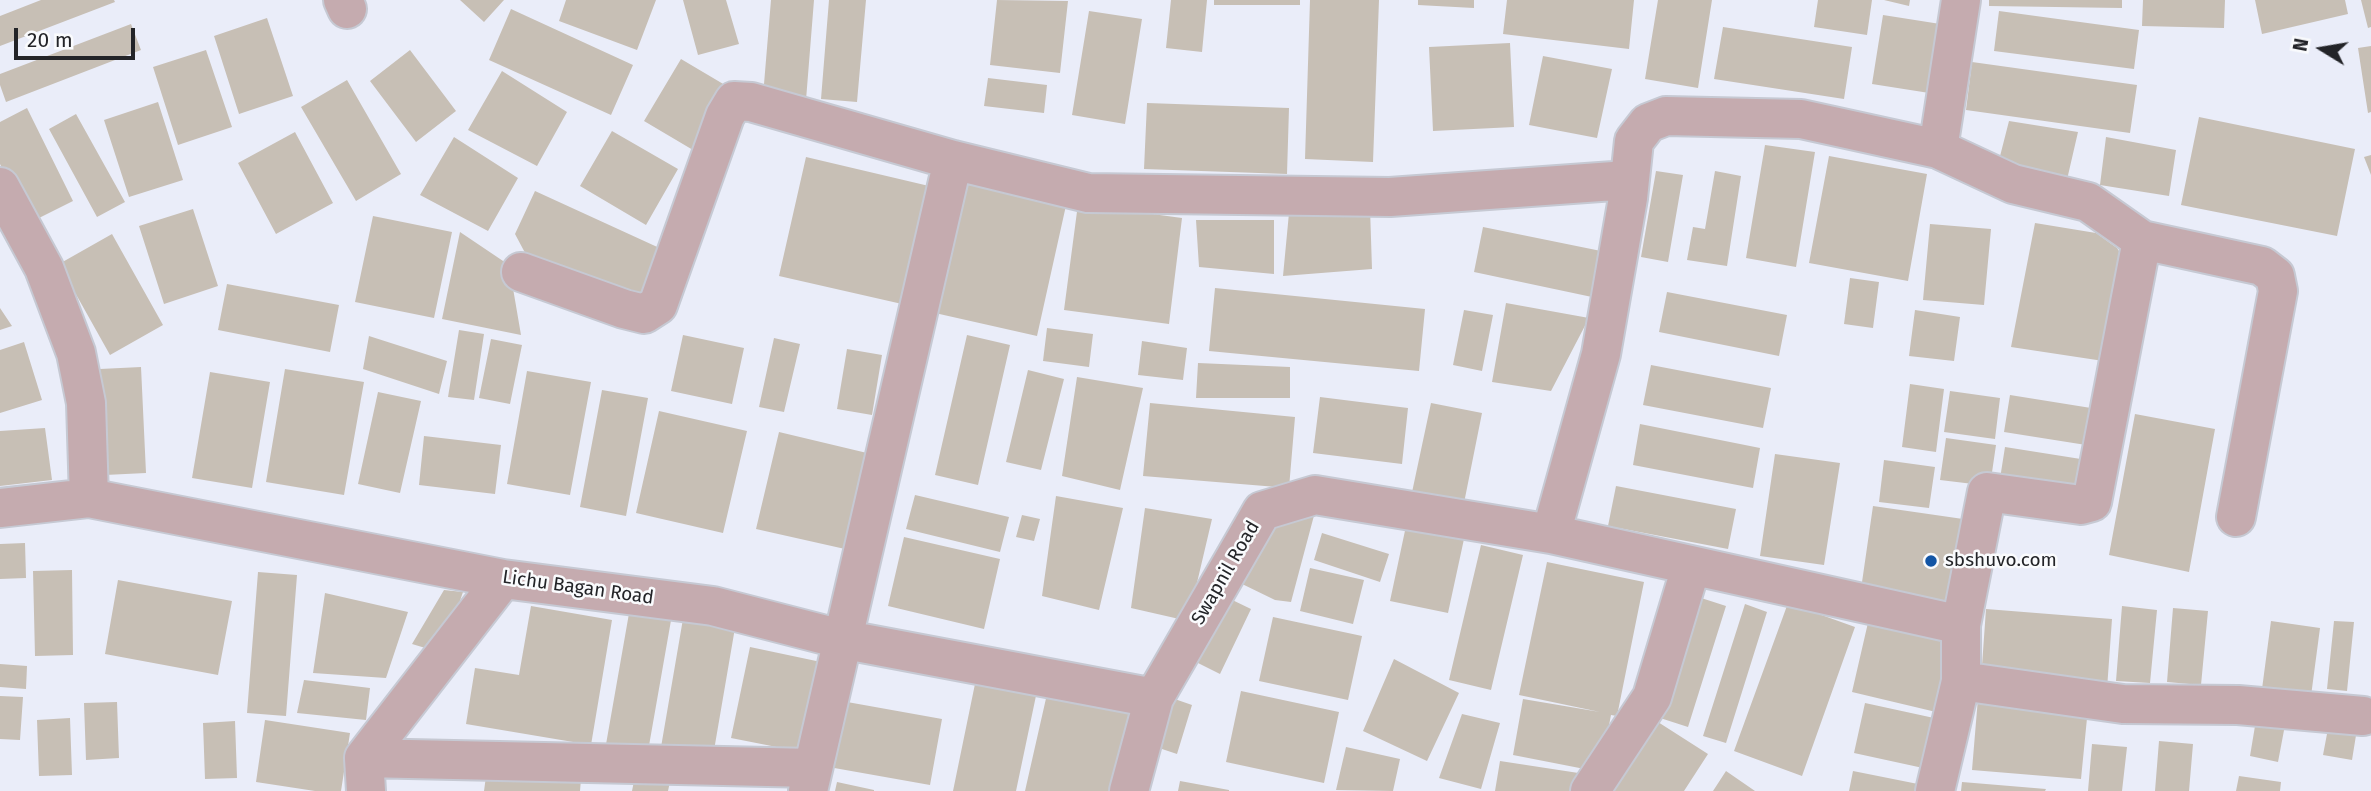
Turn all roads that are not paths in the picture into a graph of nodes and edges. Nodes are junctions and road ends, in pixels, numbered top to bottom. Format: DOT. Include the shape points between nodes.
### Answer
graph roads {
  1 [pos="1961,0"];
  2 [pos="1938,149"];
  3 [pos="953,160"];
  4 [pos="1628,180"];
  5 [pos="0,187"];
  6 [pos="2142,240"];
  7 [pos="520,272"];
  8 [pos="89,498"];
  9 [pos="0,508"];
  10 [pos="2236,517"];
  11 [pos="1551,534"];
  12 [pos="1691,567"];
  13 [pos="503,579"];
  14 [pos="1961,625"];
  15 [pos="841,639"];
  16 [pos="1961,681"];
  17 [pos="1154,698"];
  18 [pos="2363,716"];
  19 [pos="365,774"];
  20 [pos="810,780"];
  21 [pos="1129,791"];
  22 [pos="1590,791"];
  23 [pos="1935,791"];
  1 -- 2 [label="street"];
  2 -- 4 [label="street" via="1801,119 1666,116 1648,123 1634,141"];
  2 -- 6 [label="street" via="2013,184 2088,202"];
  3 -- 4 [label="street" via="1088,193 1390,197"];
  3 -- 7 [label="street" via="734,101 658,305 644,314"];
  3 -- 15 [label="street"];
  4 -- 11 [label="street" via="1601,354"];
  5 -- 8 [label="street" via="44,268 76,353 86,403"];
  6 -- 10 [label="street" via="2262,266 2275,276 2278,291"];
  6 -- 14 [label="street" via="2092,502 2081,505 1987,492"];
  8 -- 9 [label="street, Lichu Bagan Road"];
  8 -- 13 [label="street, Lichu Bagan Road"];
  11 -- 12 [label="street, Swapnil Road"];
  11 -- 17 [label="street, Swapnil Road" via="1315,495 1262,511"];
  12 -- 14 [label="street, Swapnil Road"];
  12 -- 22 [label="street" via="1652,697"];
  13 -- 15 [label="street, Lichu Bagan Road" via="713,606"];
  13 -- 19 [label="street"];
  14 -- 16 [label="street"];
  15 -- 17 [label="street, Lichu Bagan Road"];
  15 -- 20 [label="street"];
  16 -- 18 [label="street" via="2123,704 2238,705"];
  16 -- 23 [label="street"];
  17 -- 21 [label="street, Swapnil Road"];
  19 -- 20 [label="street"];
}
